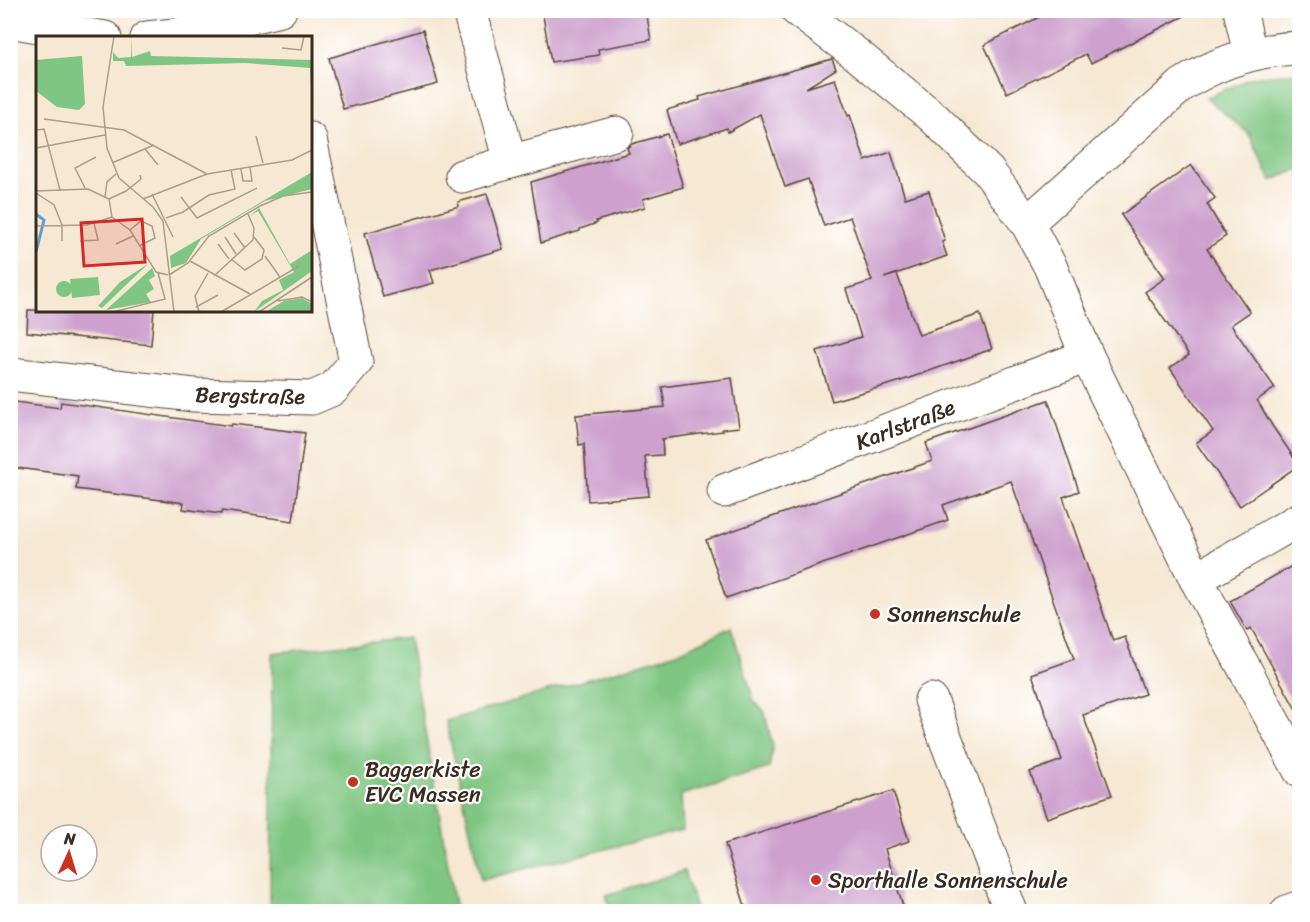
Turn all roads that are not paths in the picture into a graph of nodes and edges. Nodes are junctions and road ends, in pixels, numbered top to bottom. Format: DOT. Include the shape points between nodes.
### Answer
graph roads {
  1 [pos="282,10"];
  2 [pos="469,10"];
  3 [pos="797,10"];
  4 [pos="1240,10"];
  5 [pos="10,21"];
  6 [pos="94,36"];
  7 [pos="166,36"];
  8 [pos="289,36"];
  9 [pos="1299,48"];
  10 [pos="1250,54"];
  11 [pos="617,133"];
  12 [pos="312,149"];
  13 [pos="510,162"];
  14 [pos="462,176"];
  15 [pos="1028,223"];
  16 [pos="1087,356"];
  17 [pos="10,374"];
  18 [pos="724,491"];
  19 [pos="1299,519"];
  20 [pos="1197,579"];
  21 [pos="931,700"];
  22 [pos="1299,771"];
  23 [pos="1299,907"];
  24 [pos="1011,912"];
  25 [pos="1287,912"];
  1 -- 7 [label="street"];
  1 -- 8 [label="street"];
  2 -- 13 [label="street"];
  3 -- 15 [label="street" via="933,117 988,171"];
  4 -- 10 [label="street"];
  5 -- 6 [label="street"];
  9 -- 10 [label="street"];
  10 -- 15 [label="street" via="1206,69 1182,85"];
  11 -- 13 [label="street"];
  12 -- 17 [label="street, Bergstraße" via="356,362 333,389 312,398 194,395"];
  13 -- 14 [label="street"];
  15 -- 16 [label="street"];
  16 -- 18 [label="street, Karlstraße"];
  16 -- 20 [label="street"];
  19 -- 20 [label="street"];
  20 -- 22 [label="street"];
  21 -- 24 [label="street"];
  23 -- 25 [label="street"];
}
